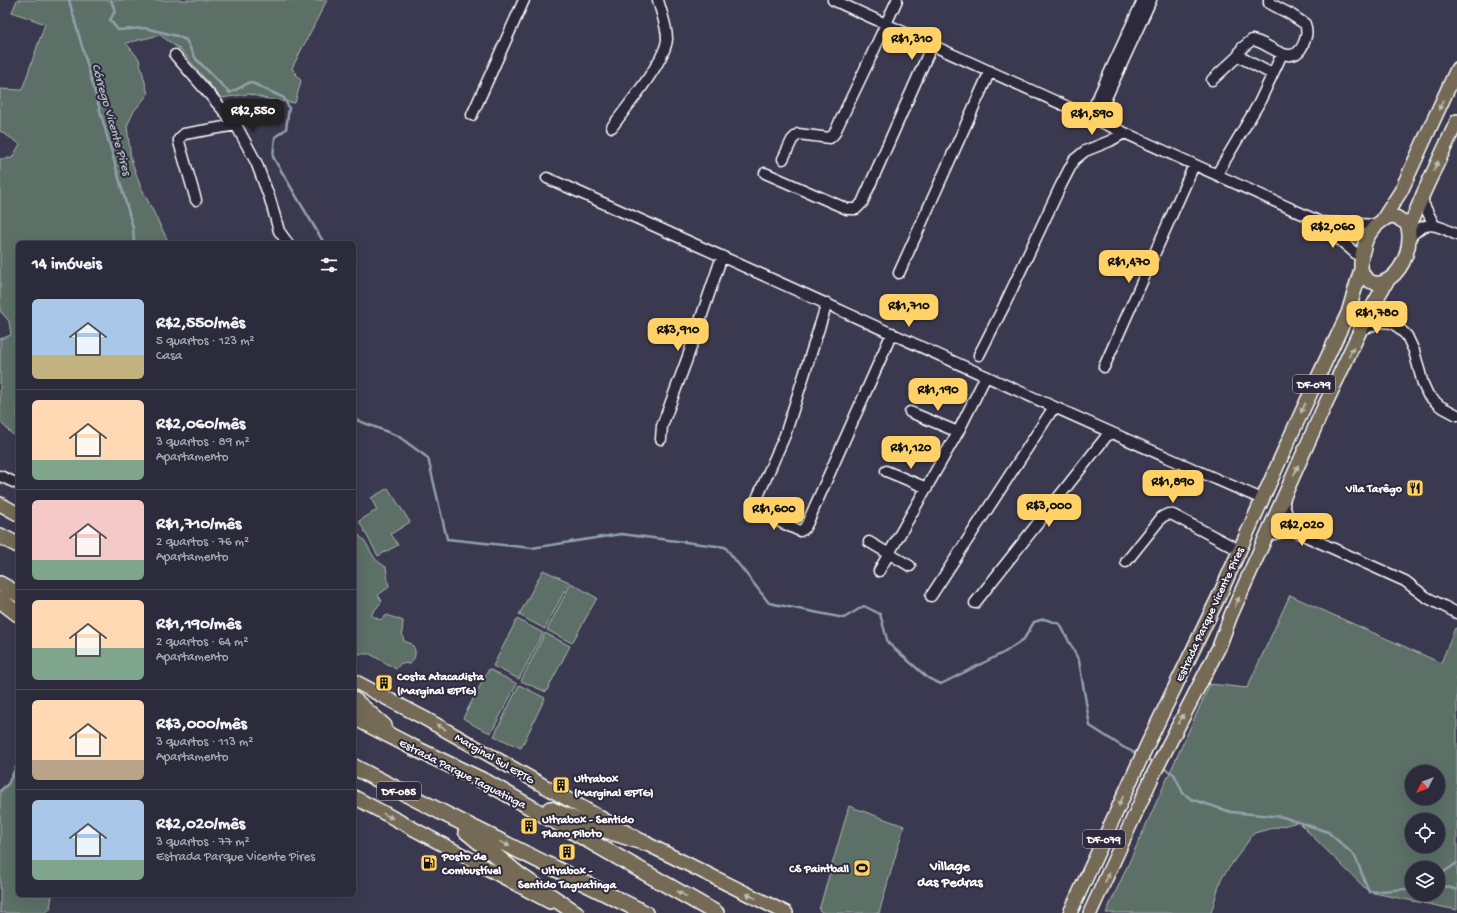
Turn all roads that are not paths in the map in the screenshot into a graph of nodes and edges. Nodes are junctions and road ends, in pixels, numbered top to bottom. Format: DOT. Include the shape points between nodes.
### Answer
graph roads {
  1 [pos="524,0"];
  2 [pos="658,0"];
  3 [pos="833,0"];
  4 [pos="897,0"];
  5 [pos="1143,0"];
  6 [pos="1151,0"];
  7 [pos="1269,0"];
  8 [pos="886,24"];
  9 [pos="932,45"];
  10 [pos="1282,54"];
  11 [pos="175,55"];
  12 [pos="1238,56"];
  13 [pos="1116,66"];
  14 [pos="1457,69"];
  15 [pos="990,71"];
  16 [pos="1272,74"];
  17 [pos="1212,80"];
  18 [pos="472,115"];
  19 [pos="1092,118"];
  20 [pos="1457,121"];
  21 [pos="236,125"];
  22 [pos="612,127"];
  23 [pos="1454,131"];
  24 [pos="1124,133"];
  25 [pos="783,159"];
  26 [pos="1194,165"];
  27 [pos="765,173"];
  28 [pos="1217,174"];
  29 [pos="547,178"];
  30 [pos="1424,192"];
  31 [pos="196,200"];
  32 [pos="1320,222"];
  33 [pos="1380,222"];
  34 [pos="1434,225"];
  35 [pos="1409,233"];
  36 [pos="1457,235"];
  37 [pos="286,241"];
  38 [pos="722,256"];
  39 [pos="1361,264"];
  40 [pos="899,273"];
  41 [pos="1386,281"];
  42 [pos="1377,296"];
  43 [pos="827,303"];
  44 [pos="1393,322"];
  45 [pos="1361,330"];
  46 [pos="892,333"];
  47 [pos="979,355"];
  48 [pos="1104,367"];
  49 [pos="986,376"];
  50 [pos="1054,407"];
  51 [pos="910,412"];
  52 [pos="1457,414"];
  53 [pos="958,432"];
  54 [pos="1109,432"];
  55 [pos="661,439"];
  56 [pos="886,471"];
  57 [pos="0,476"];
  58 [pos="16,483"];
  59 [pos="926,488"];
  60 [pos="1284,497"];
  61 [pos="1262,499"];
  62 [pos="0,504"];
  63 [pos="16,513"];
  64 [pos="1292,530"];
  65 [pos="0,536"];
  66 [pos="1266,536"];
  67 [pos="869,542"];
  68 [pos="16,544"];
  69 [pos="1239,550"];
  70 [pos="889,554"];
  71 [pos="1126,562"];
  72 [pos="910,566"];
  73 [pos="879,572"];
  74 [pos="0,584"];
  75 [pos="16,593"];
  76 [pos="931,596"];
  77 [pos="0,600"];
  78 [pos="975,603"];
  79 [pos="0,609"];
  80 [pos="16,612"];
  81 [pos="1210,613"];
  82 [pos="1457,613"];
  83 [pos="16,616"];
  84 [pos="1228,625"];
  85 [pos="356,682"];
  86 [pos="356,702"];
  87 [pos="356,718"];
  88 [pos="412,747"];
  89 [pos="356,768"];
  90 [pos="488,783"];
  91 [pos="356,799"];
  92 [pos="445,814"];
  93 [pos="645,843"];
  94 [pos="570,913"];
  95 [pos="576,913"];
  96 [pos="645,913"];
  97 [pos="716,913"];
  98 [pos="786,913"];
  99 [pos="1070,913"];
  100 [pos="1090,913"];
  1 -- 18 [label="street"];
  2 -- 22 [label="street" via="666,32 665,48 649,77"];
  3 -- 8 [label="street"];
  4 -- 8 [label="street"];
  5 -- 13 [label="street"];
  6 -- 13 [label="street"];
  7 -- 10 [label="street" via="1269,3 1301,21 1306,29 1307,34 1298,52"];
  8 -- 9 [label="street"];
  8 -- 25 [label="street" via="834,134 830,138 798,134 792,140"];
  9 -- 15 [label="street"];
  9 -- 27 [label="street" via="862,203 856,209 846,209"];
  10 -- 12 [label="street" via="1252,40 1242,48"];
  10 -- 16 [label="street"];
  11 -- 21 [label="street"];
  12 -- 16 [label="street"];
  12 -- 17 [label="street"];
  13 -- 19 [label="street"];
  14 -- 33 [label="main road, DF-079, one-way" via="1401,190"];
  15 -- 19 [label="street"];
  15 -- 40 [label="street"];
  16 -- 28 [label="street" via="1259,103"];
  19 -- 24 [label="street"];
  20 -- 23 [label="main road, DF-079"];
  21 -- 31 [label="street" via="184,134 179,139"];
  21 -- 37 [label="street" via="256,162 279,231"];
  30 -- 23 [label="main road, DF-079, one-way"];
  24 -- 26 [label="street"];
  24 -- 47 [label="street" via="1085,151 1074,160"];
  26 -- 28 [label="street"];
  26 -- 48 [label="street"];
  28 -- 32 [label="street"];
  29 -- 38 [label="street"];
  30 -- 34 [label="street" via="1423,203"];
  30 -- 35 [label="main road, DF-079"];
  32 -- 33 [label="street"];
  32 -- 39 [label="street"];
  33 -- 35 [label="main road" via="1391,216 1396,217 1407,224"];
  33 -- 39 [label="main road, DF-079" via="1365,242"];
  34 -- 35 [label="street" via="1427,225"];
  34 -- 36 [label="street"];
  35 -- 41 [label="main road, DF-079" via="1407,251 1402,263"];
  38 -- 43 [label="street"];
  38 -- 55 [label="street" via="662,426"];
  39 -- 41 [label="main road" via="1362,275 1371,282 1377,284"];
  39 -- 61 [label="main road, Estrada Parque Vicente Pires / DF-079, one-way" via="1348,312"];
  41 -- 42 [label="main road, Estrada Parque Vicente Pires / DF-079"];
  42 -- 44 [label="street" via="1382,309"];
  42 -- 45 [label="main road, Estrada Parque Vicente Pires / DF-079"];
  43 -- 46 [label="street"];
  43 -- 46 [label="street" via="785,435 755,503 755,508 761,513 800,531 804,529"];
  44 -- 45 [label="street" via="1381,322"];
  44 -- 52 [label="street" via="1407,336 1428,395 1440,406"];
  60 -- 45 [label="main road, Estrada Parque Vicente Pires / DF-079, one-way"];
  46 -- 49 [label="street"];
  49 -- 50 [label="street"];
  49 -- 53 [label="street"];
  50 -- 54 [label="street"];
  50 -- 76 [label="street"];
  51 -- 53 [label="street"];
  53 -- 59 [label="street"];
  54 -- 61 [label="street"];
  54 -- 78 [label="street"];
  56 -- 59 [label="street"];
  57 -- 58 [label="street"];
  59 -- 70 [label="street"];
  60 -- 64 [label="street"];
  60 -- 66 [label="main road, Estrada Parque Vicente Pires / DF-079"];
  61 -- 69 [label="main road, Estrada Parque Vicente Pires / DF-079"];
  62 -- 63 [label="main road"];
  64 -- 66 [label="street"];
  64 -- 82 [label="street" via="1405,581 1426,597"];
  65 -- 68 [label="highway"];
  84 -- 66 [label="main road, Estrada Parque Vicente Pires / DF-079, one-way"];
  67 -- 70 [label="street"];
  69 -- 71 [label="street" via="1168,514 1162,517"];
  69 -- 81 [label="main road, Estrada Parque Vicente Pires / DF-079"];
  70 -- 72 [label="street"];
  70 -- 73 [label="street"];
  74 -- 75 [label="highway"];
  77 -- 80 [label="highway"];
  79 -- 83 [label="main road"];
  81 -- 84 [label="main road" via="1212,621"];
  81 -- 99 [label="main road, Estrada Parque Vicente Pires / DF-079, one-way"];
  100 -- 84 [label="main road, Estrada Parque Vicente Pires / DF-079, one-way" via="1153,775"];
  93 -- 85 [label="main road, Marginal Sul EPTG, one-way"];
  86 -- 88 [label="highway"];
  87 -- 88 [label="highway, Estrada Parque Taguatinga"];
  88 -- 90 [label="highway, Estrada Parque Taguatinga"];
  89 -- 92 [label="highway, DF-085"];
  90 -- 93 [label="highway" via="578,821"];
  97 -- 90 [label="highway, Estrada Parque Taguatinga, one-way"];
  91 -- 94 [label="main road, one-way"];
  92 -- 95 [label="highway" via="519,875"];
  92 -- 96 [label="highway, DF-085, one-way"];
  98 -- 93 [label="main road, Marginal Sul EPTG, one-way"];
}
